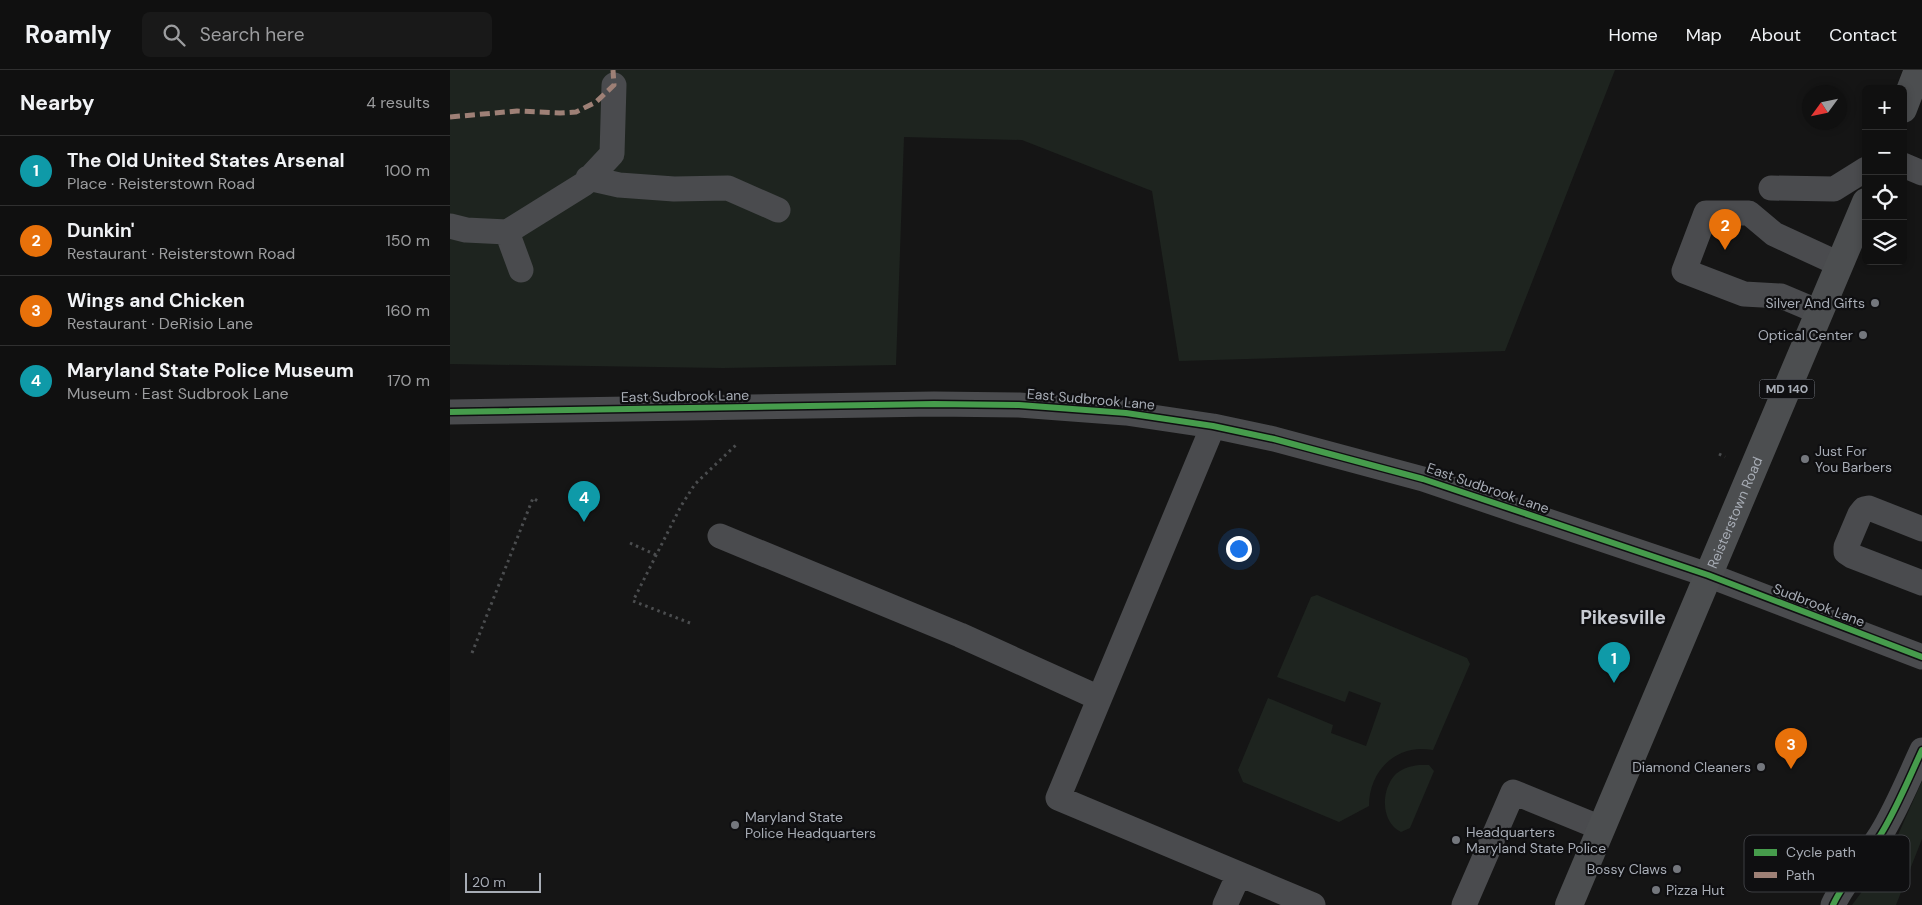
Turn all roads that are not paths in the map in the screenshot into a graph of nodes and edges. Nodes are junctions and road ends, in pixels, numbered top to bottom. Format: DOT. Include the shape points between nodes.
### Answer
graph roads {
  1 [pos="1918,70"];
  2 [pos="614,84"];
  3 [pos="1907,99"];
  4 [pos="1907,167"];
  5 [pos="1862,172"];
  6 [pos="1922,173"];
  7 [pos="588,178"];
  8 [pos="1772,188"];
  9 [pos="778,210"];
  10 [pos="1862,211"];
  11 [pos="450,226"];
  12 [pos="507,232"];
  13 [pos="1839,264"];
  14 [pos="521,270"];
  15 [pos="1819,312"];
  16 [pos="450,412"];
  17 [pos="1213,426"];
  18 [pos="1922,529"];
  19 [pos="720,536"];
  20 [pos="1708,575"];
  21 [pos="1922,583"];
  22 [pos="1922,658"];
  23 [pos="1100,698"];
  24 [pos="1922,750"];
  25 [pos="1601,828"];
  26 [pos="1880,835"];
  27 [pos="1239,874"];
  28 [pos="1841,892"];
  29 [pos="1225,905"];
  30 [pos="1312,905"];
  31 [pos="1464,905"];
  32 [pos="1570,905"];
  33 [pos="1833,905"];
  1 -- 3 [label="main road"];
  2 -- 7 [label="street" via="612,154"];
  4 -- 6 [label="street"];
  5 -- 8 [label="street" via="1834,189"];
  7 -- 9 [label="street" via="619,185 674,189 728,188"];
  7 -- 12 [label="street" via="584,184"];
  10 -- 13 [label="main road, Reisterstown Road / MD 140"];
  11 -- 12 [label="street"];
  12 -- 14 [label="street"];
  13 -- 15 [label="main road, Reisterstown Road / MD 140"];
  13 -- 15 [label="street" via="1774,234 1749,214 1706,213 1684,271 1744,294 1781,296"];
  15 -- 20 [label="main road, Reisterstown Road / MD 140"];
  16 -- 17 [label="street, East Sudbrook Lane" via="1019,405 1126,413"];
  17 -- 20 [label="street, East Sudbrook Lane" via="1423,479"];
  17 -- 23 [label="street"];
  18 -- 21 [label="street" via="1864,508 1846,547 1846,552 1852,556"];
  19 -- 23 [label="street" via="960,634"];
  20 -- 22 [label="street, Sudbrook Lane"];
  20 -- 25 [label="main road, Reisterstown Road / MD 140"];
  23 -- 27 [label="street" via="1058,798"];
  24 -- 26 [label="street"];
  25 -- 31 [label="street" via="1513,792"];
  25 -- 32 [label="main road, Reisterstown Road / MD 140"];
  27 -- 29 [label="street"];
  27 -- 30 [label="street"];
  28 -- 33 [label="street"];
}
